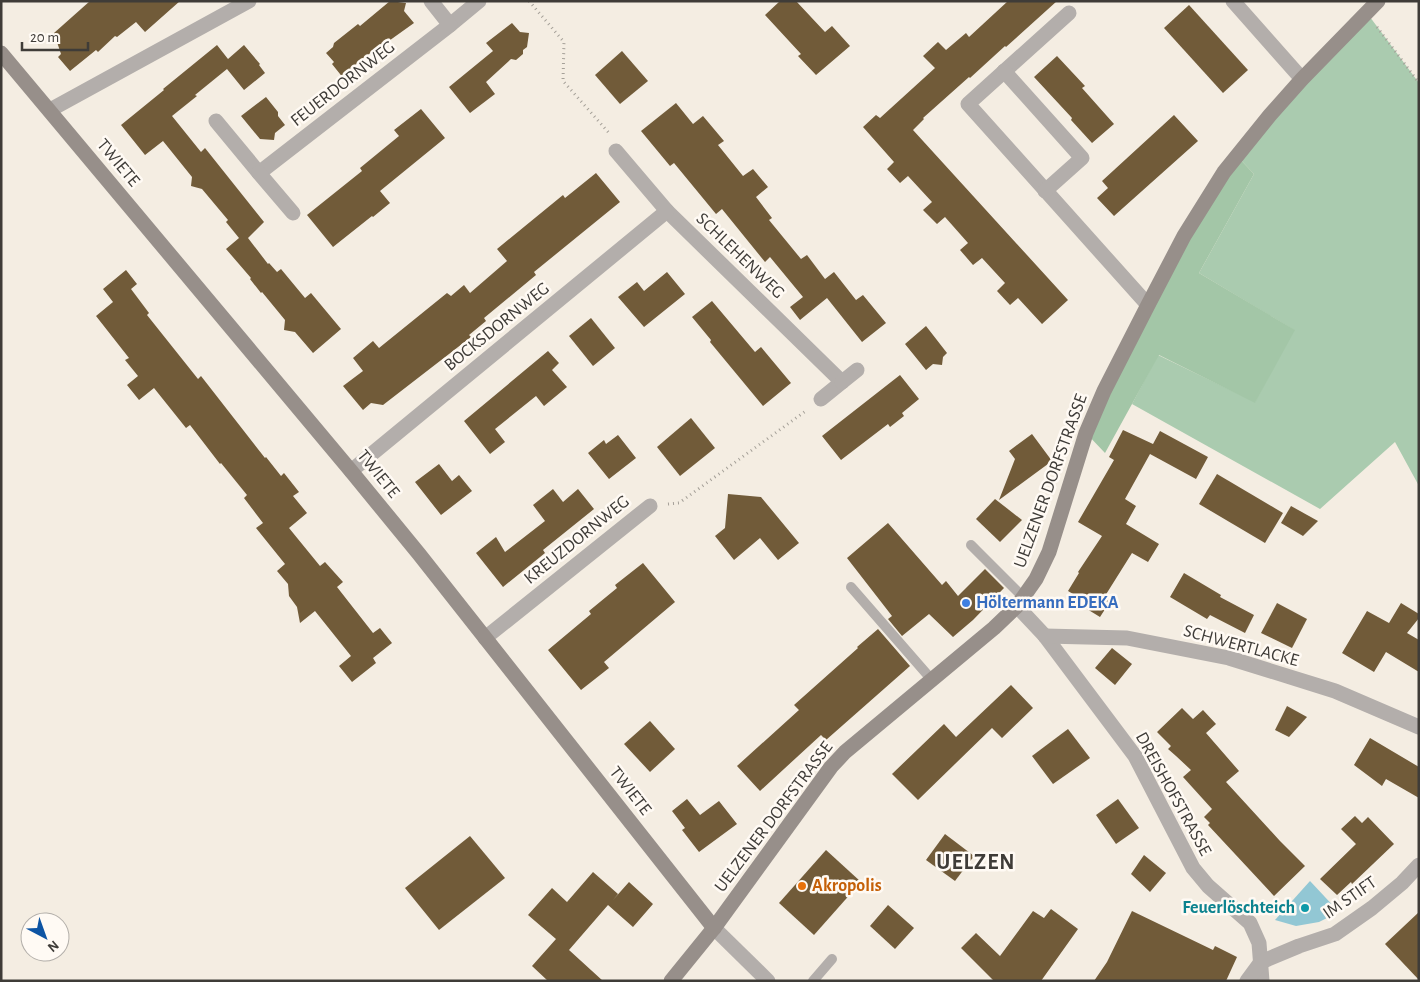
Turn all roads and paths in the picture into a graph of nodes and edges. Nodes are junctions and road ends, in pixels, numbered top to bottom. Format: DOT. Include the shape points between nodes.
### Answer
graph roads {
  1 [pos="249,1"];
  2 [pos="431,1"];
  3 [pos="479,1"];
  4 [pos="529,1"];
  5 [pos="1233,1"];
  6 [pos="1378,1"];
  7 [pos="1069,13"];
  8 [pos="1366,13"];
  9 [pos="450,25"];
  10 [pos="1,53"];
  11 [pos="1004,71"];
  12 [pos="1302,78"];
  13 [pos="1419,83"];
  14 [pos="50,110"];
  15 [pos="216,121"];
  16 [pos="616,152"];
  17 [pos="259,173"];
  18 [pos="1045,190"];
  19 [pos="667,211"];
  20 [pos="293,213"];
  21 [pos="1148,305"];
  22 [pos="857,370"];
  23 [pos="842,382"];
  24 [pos="821,400"];
  25 [pos="351,471"];
  26 [pos="650,506"];
  27 [pos="971,545"];
  28 [pos="851,588"];
  29 [pos="1020,601"];
  30 [pos="1045,636"];
  31 [pos="485,638"];
  32 [pos="932,680"];
  33 [pos="1419,727"];
  34 [pos="1419,865"];
  35 [pos="714,928"];
  36 [pos="832,959"];
  37 [pos="1261,962"];
  38 [pos="671,981"];
  39 [pos="768,981"];
  40 [pos="813,981"];
  41 [pos="1247,981"];
  42 [pos="1262,981"];
  1 -- 14 [label="street"];
  2 -- 9 [label="street"];
  3 -- 9 [label="street, FEUERDORNWEG"];
  4 -- 16 [label="path" via="564,42 562,81 611,134"];
  5 -- 12 [label="street"];
  6 -- 8 [label="street, UELZENER DORFSTRASSE"];
  7 -- 11 [label="street"];
  8 -- 12 [label="street, UELZENER DORFSTRASSE"];
  8 -- 13 [label="path"];
  9 -- 17 [label="street, FEUERDORNWEG"];
  10 -- 14 [label="street, TWIETE"];
  11 -- 18 [label="street" via="968,104"];
  11 -- 18 [label="street" via="1082,158"];
  12 -- 21 [label="street, UELZENER DORFSTRASSE" via="1224,172 1184,236"];
  14 -- 25 [label="street, TWIETE"];
  15 -- 17 [label="street"];
  16 -- 19 [label="street, SCHLEHENWEG"];
  17 -- 20 [label="street"];
  18 -- 21 [label="street"];
  19 -- 23 [label="street, SCHLEHENWEG"];
  19 -- 25 [label="street, BOCKSDORNWEG"];
  21 -- 29 [label="street, UELZENER DORFSTRASSE" via="1086,433 1049,552 1036,579"];
  22 -- 23 [label="street"];
  23 -- 24 [label="street"];
  24 -- 26 [label="path, KREUZDORNWEG" via="679,503"];
  25 -- 31 [label="street, TWIETE"];
  26 -- 31 [label="street, KREUZDORNWEG"];
  27 -- 29 [label="lane"];
  28 -- 32 [label="lane"];
  29 -- 30 [label="street, DREISHOFSTRASSE"];
  29 -- 32 [label="street, UELZENER DORFSTRASSE" via="994,628"];
  30 -- 33 [label="street, SCHWERTLACKE" via="1128,638 1229,658 1335,691"];
  30 -- 37 [label="street, DREISHOFSTRASSE" via="1135,756 1193,868 1250,924 1259,943"];
  31 -- 35 [label="street, TWIETE"];
  32 -- 35 [label="street, UELZENER DORFSTRASSE" via="831,767"];
  34 -- 37 [label="street, IM STIFT" via="1372,908 1335,934"];
  35 -- 38 [label="street, UELZENER DORFSTRASSE"];
  35 -- 39 [label="street"];
  36 -- 40 [label="lane"];
  37 -- 41 [label="street"];
  37 -- 42 [label="street, DREISHOFSTRASSE"];
}
